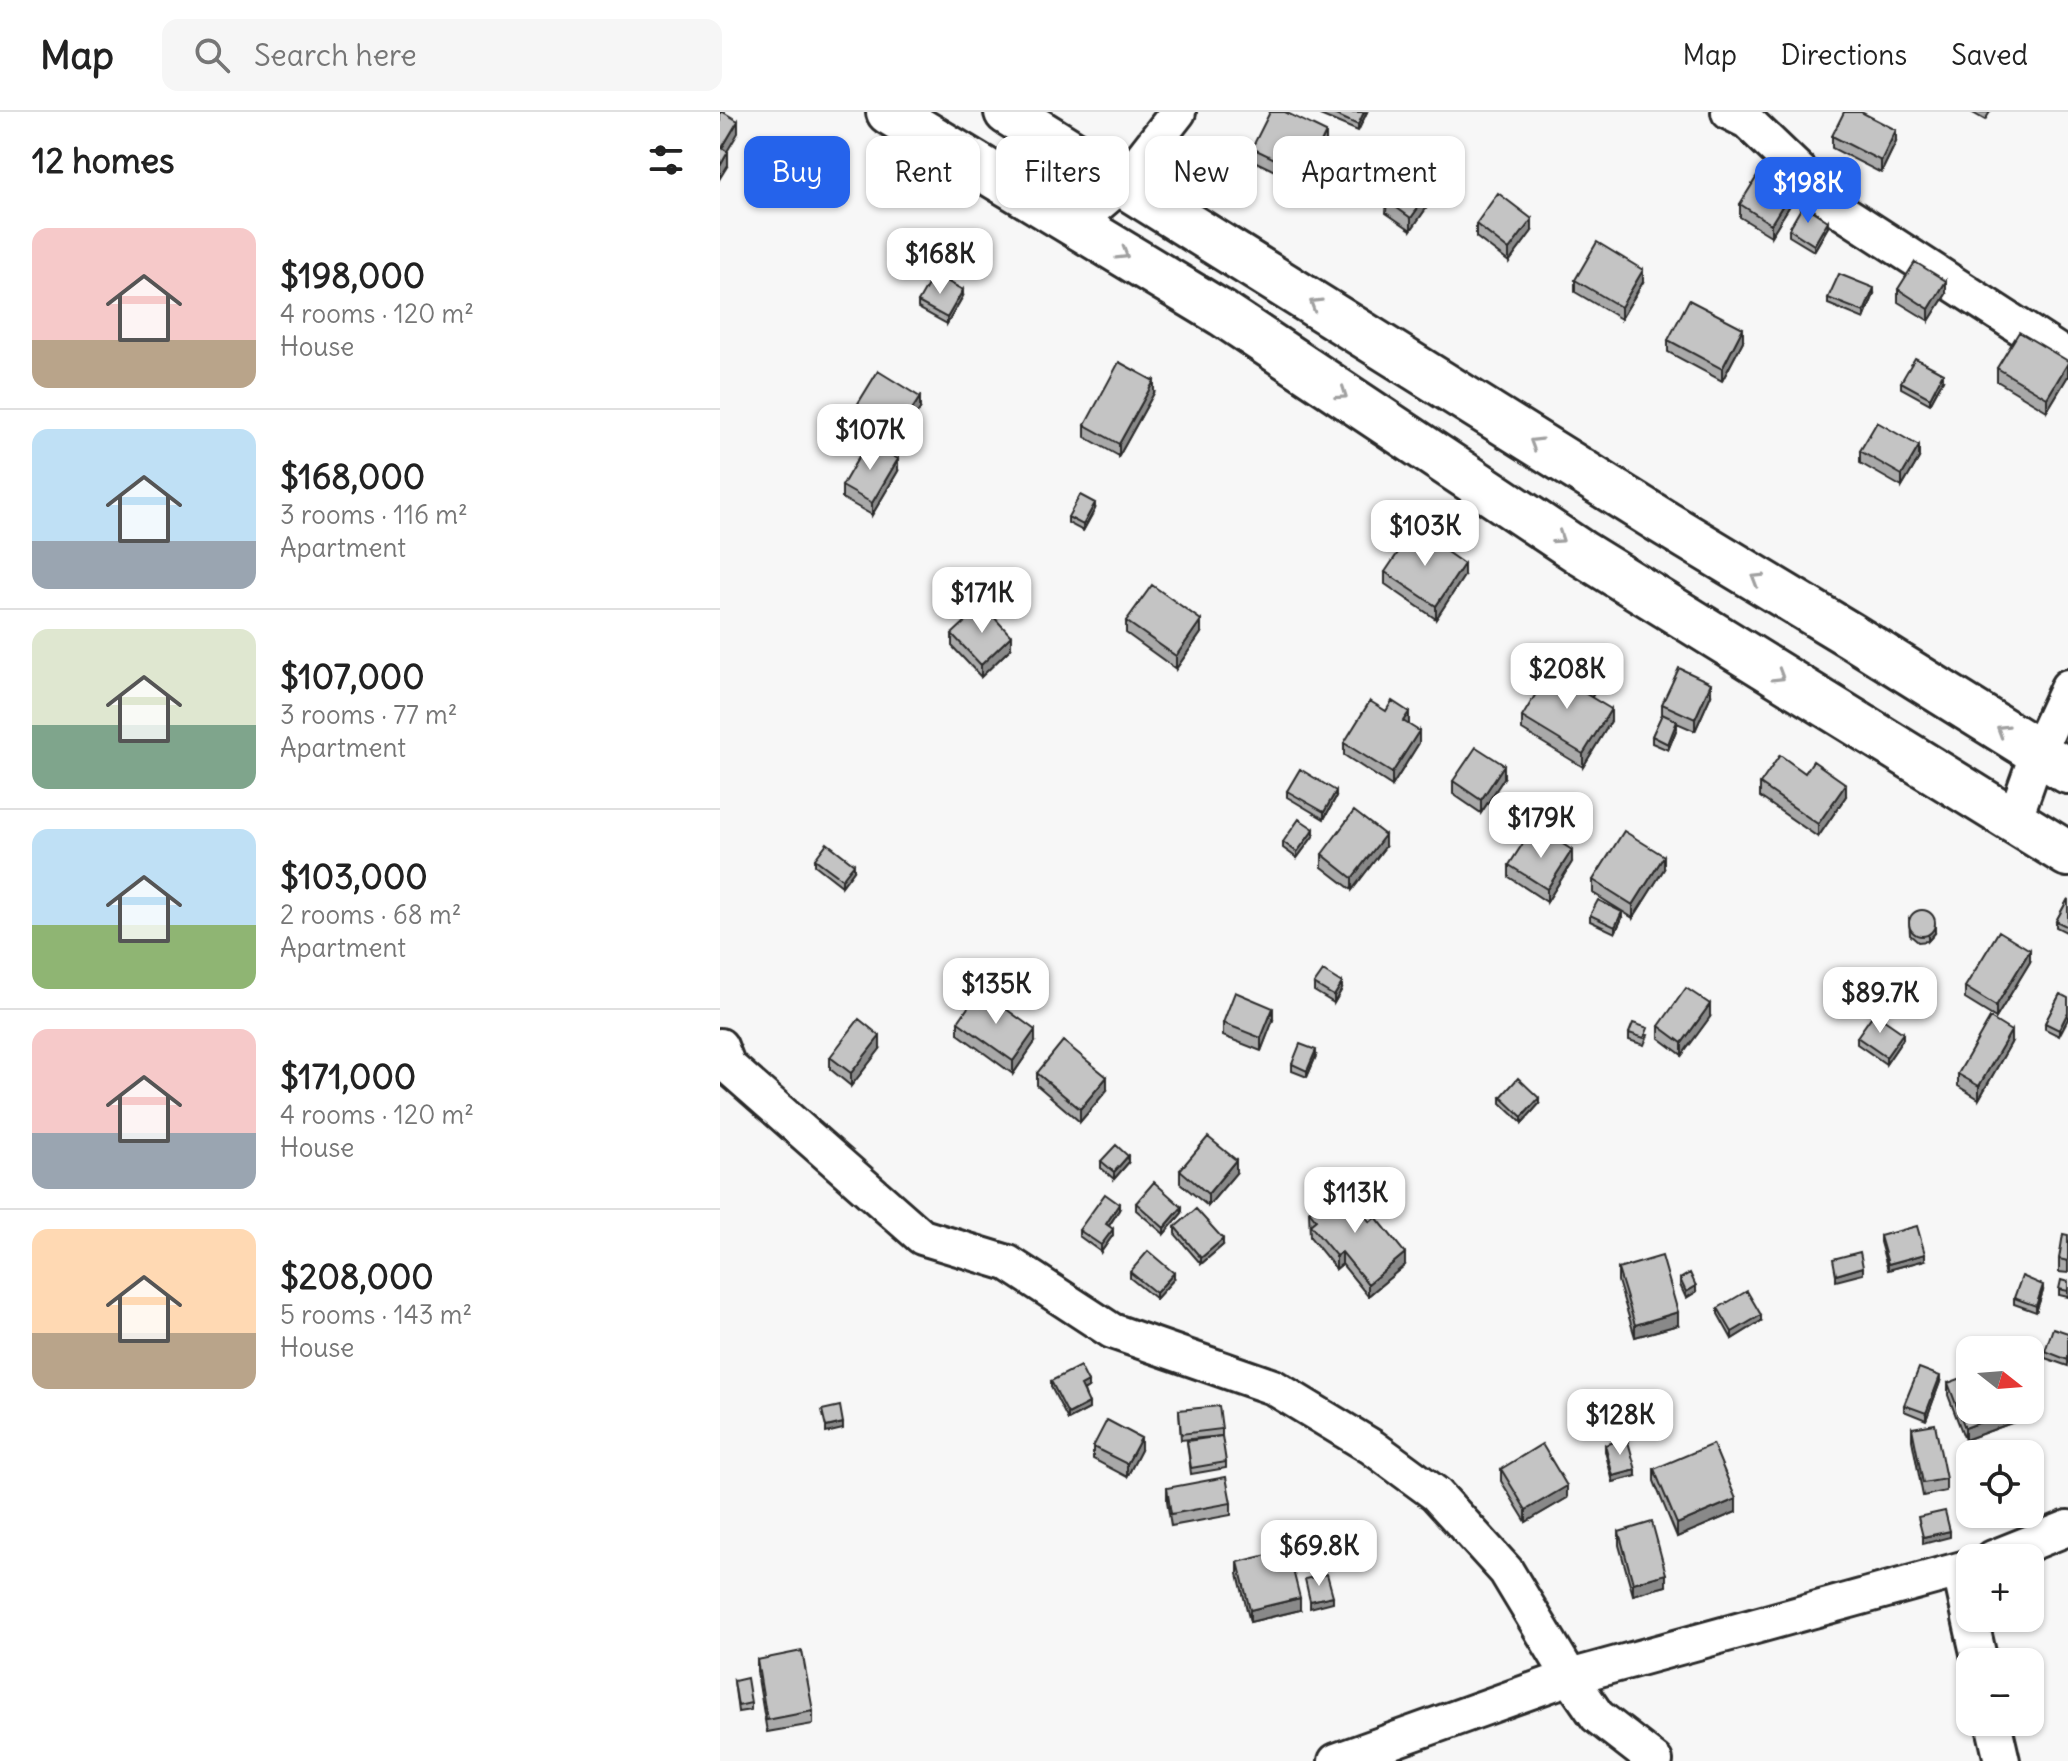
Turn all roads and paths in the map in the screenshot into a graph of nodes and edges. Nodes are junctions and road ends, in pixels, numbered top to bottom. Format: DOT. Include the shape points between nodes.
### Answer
graph roads {
  1 [pos="889,112"];
  2 [pos="1007,112"];
  3 [pos="1178,112"];
  4 [pos="1729,112"];
  5 [pos="1045,136"];
  6 [pos="1129,175"];
  7 [pos="1129,188"];
  8 [pos="1093,208"];
  9 [pos="1071,222"];
  10 [pos="2068,358"];
  11 [pos="2068,687"];
  12 [pos="2053,762"];
  13 [pos="2014,820"];
  14 [pos="2068,854"];
  15 [pos="720,1046"];
  16 [pos="2068,1528"];
  17 [pos="2028,1544"];
  18 [pos="1956,1571"];
  19 [pos="1570,1677"];
  20 [pos="1996,1736"];
  21 [pos="1336,1761"];
  22 [pos="1655,1761"];
  23 [pos="2002,1761"];
  1 -- 9 [label="main road"];
  2 -- 5 [label="main road"];
  3 -- 6 [label="street"];
  4 -- 10 [label="street" via="1747,121 1841,211"];
  12 -- 7 [label="main road, one-way"];
  8 -- 9 [label="street"];
  9 -- 13 [label="main road, one-way" via="1223,314 1583,554"];
  11 -- 12 [label="street"];
  12 -- 13 [label="street"];
  13 -- 14 [label="main road"];
  15 -- 19 [label="street" via="728,1066 922,1237 1008,1263 1112,1331 1273,1387 1372,1447 1436,1494 1506,1571"];
  16 -- 17 [label="street"];
  18 -- 19 [label="street"];
  19 -- 21 [label="street"];
  19 -- 22 [label="street" via="1597,1716"];
  20 -- 23 [label="street"];
}
